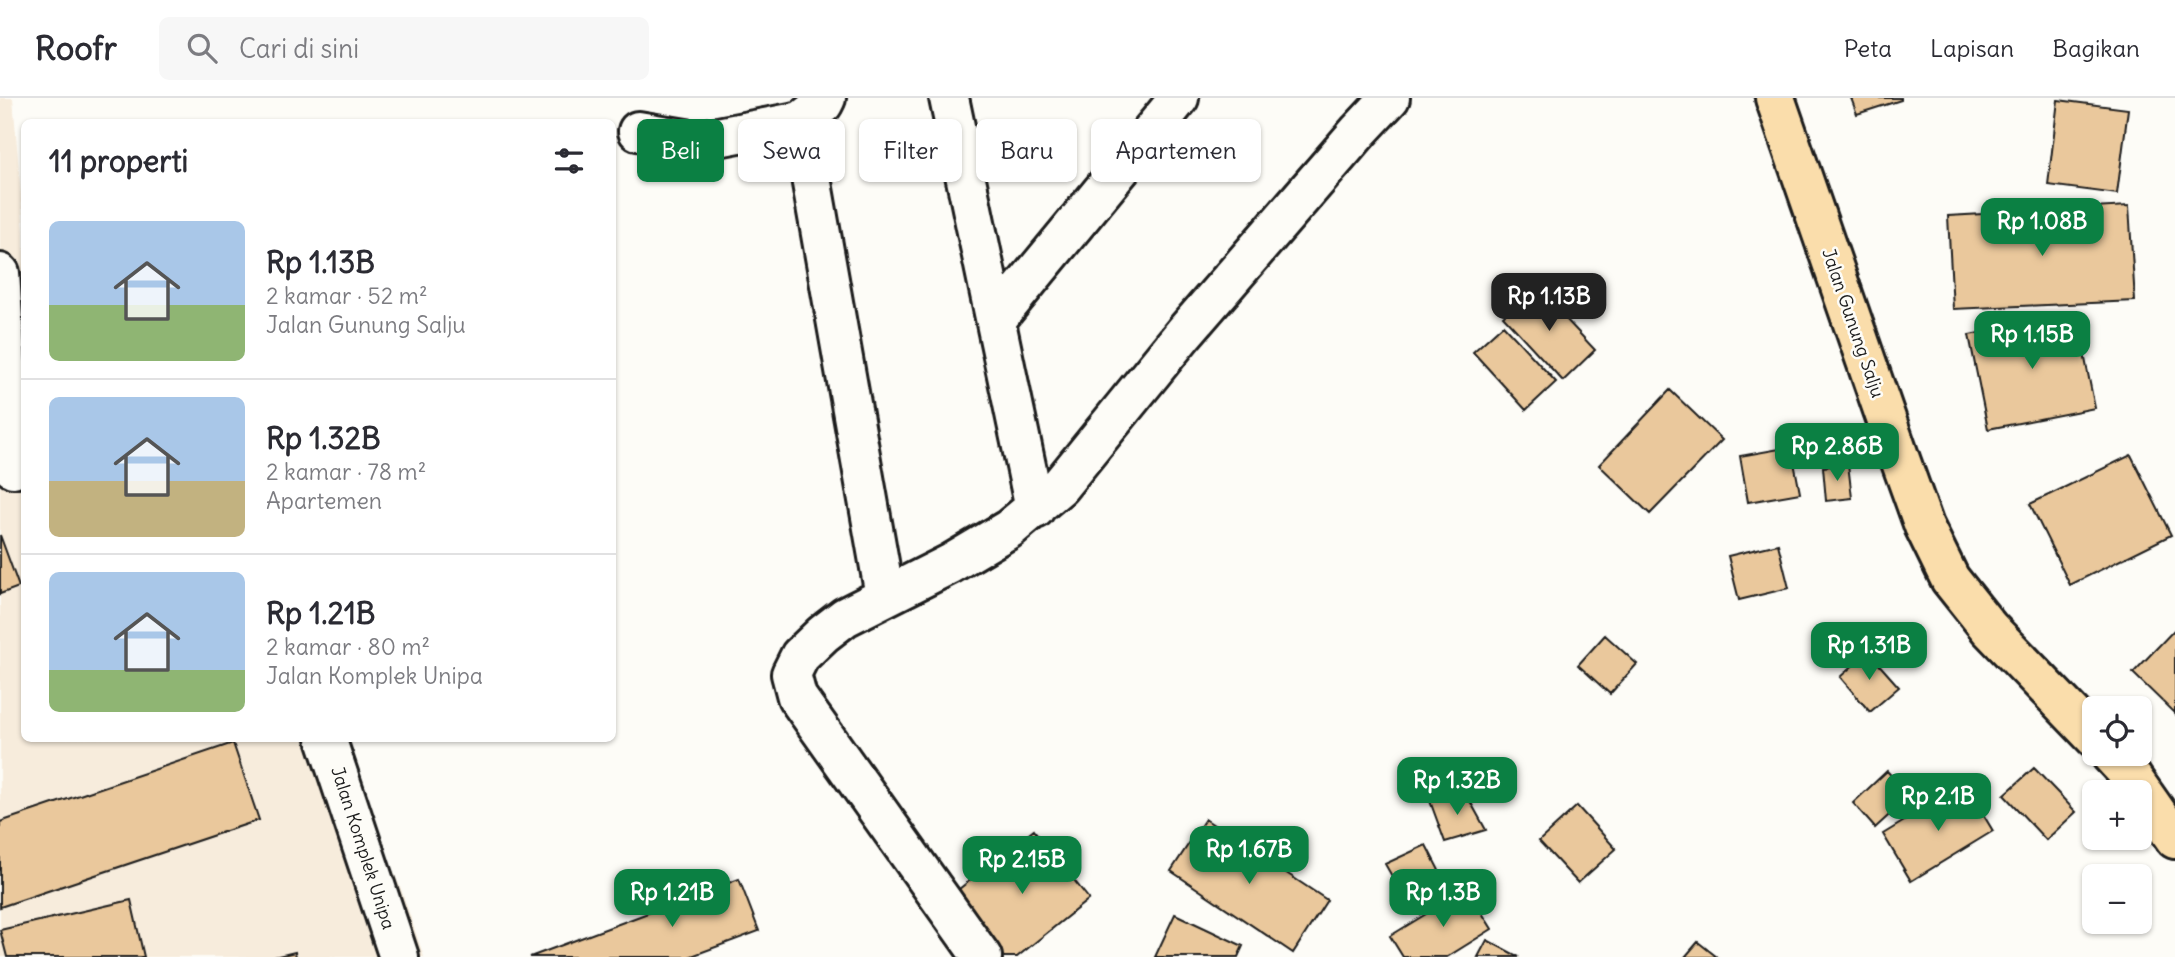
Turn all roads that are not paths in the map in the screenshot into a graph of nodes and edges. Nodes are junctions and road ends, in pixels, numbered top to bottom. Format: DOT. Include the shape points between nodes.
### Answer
graph roads {
  1 [pos="949,98"];
  2 [pos="1179,98"];
  3 [pos="1390,98"];
  4 [pos="1775,98"];
  5 [pos="814,109"];
  6 [pos="724,134"];
  7 [pos="0,273"];
  8 [pos="996,320"];
  9 [pos="13,468"];
  10 [pos="1035,509"];
  11 [pos="885,596"];
  12 [pos="2082,725"];
  13 [pos="327,742"];
  14 [pos="2121,766"];
  15 [pos="2175,839"];
  16 [pos="399,957"];
  17 [pos="982,957"];
  1 -- 8 [label="street"];
  2 -- 8 [label="street"];
  3 -- 10 [label="street" via="1184,333 1059,487"];
  4 -- 12 [label="main road, Jalan Gunung Salju" via="1924,526 1950,579 1989,628"];
  5 -- 6 [label="street"];
  5 -- 11 [label="street"];
  7 -- 9 [label="street"];
  8 -- 10 [label="street"];
  10 -- 11 [label="street" via="950,564"];
  11 -- 17 [label="street" via="822,634 790,674 797,697"];
  13 -- 16 [label="street, Jalan Komplek Unipa"];
  14 -- 15 [label="main road"];
}
